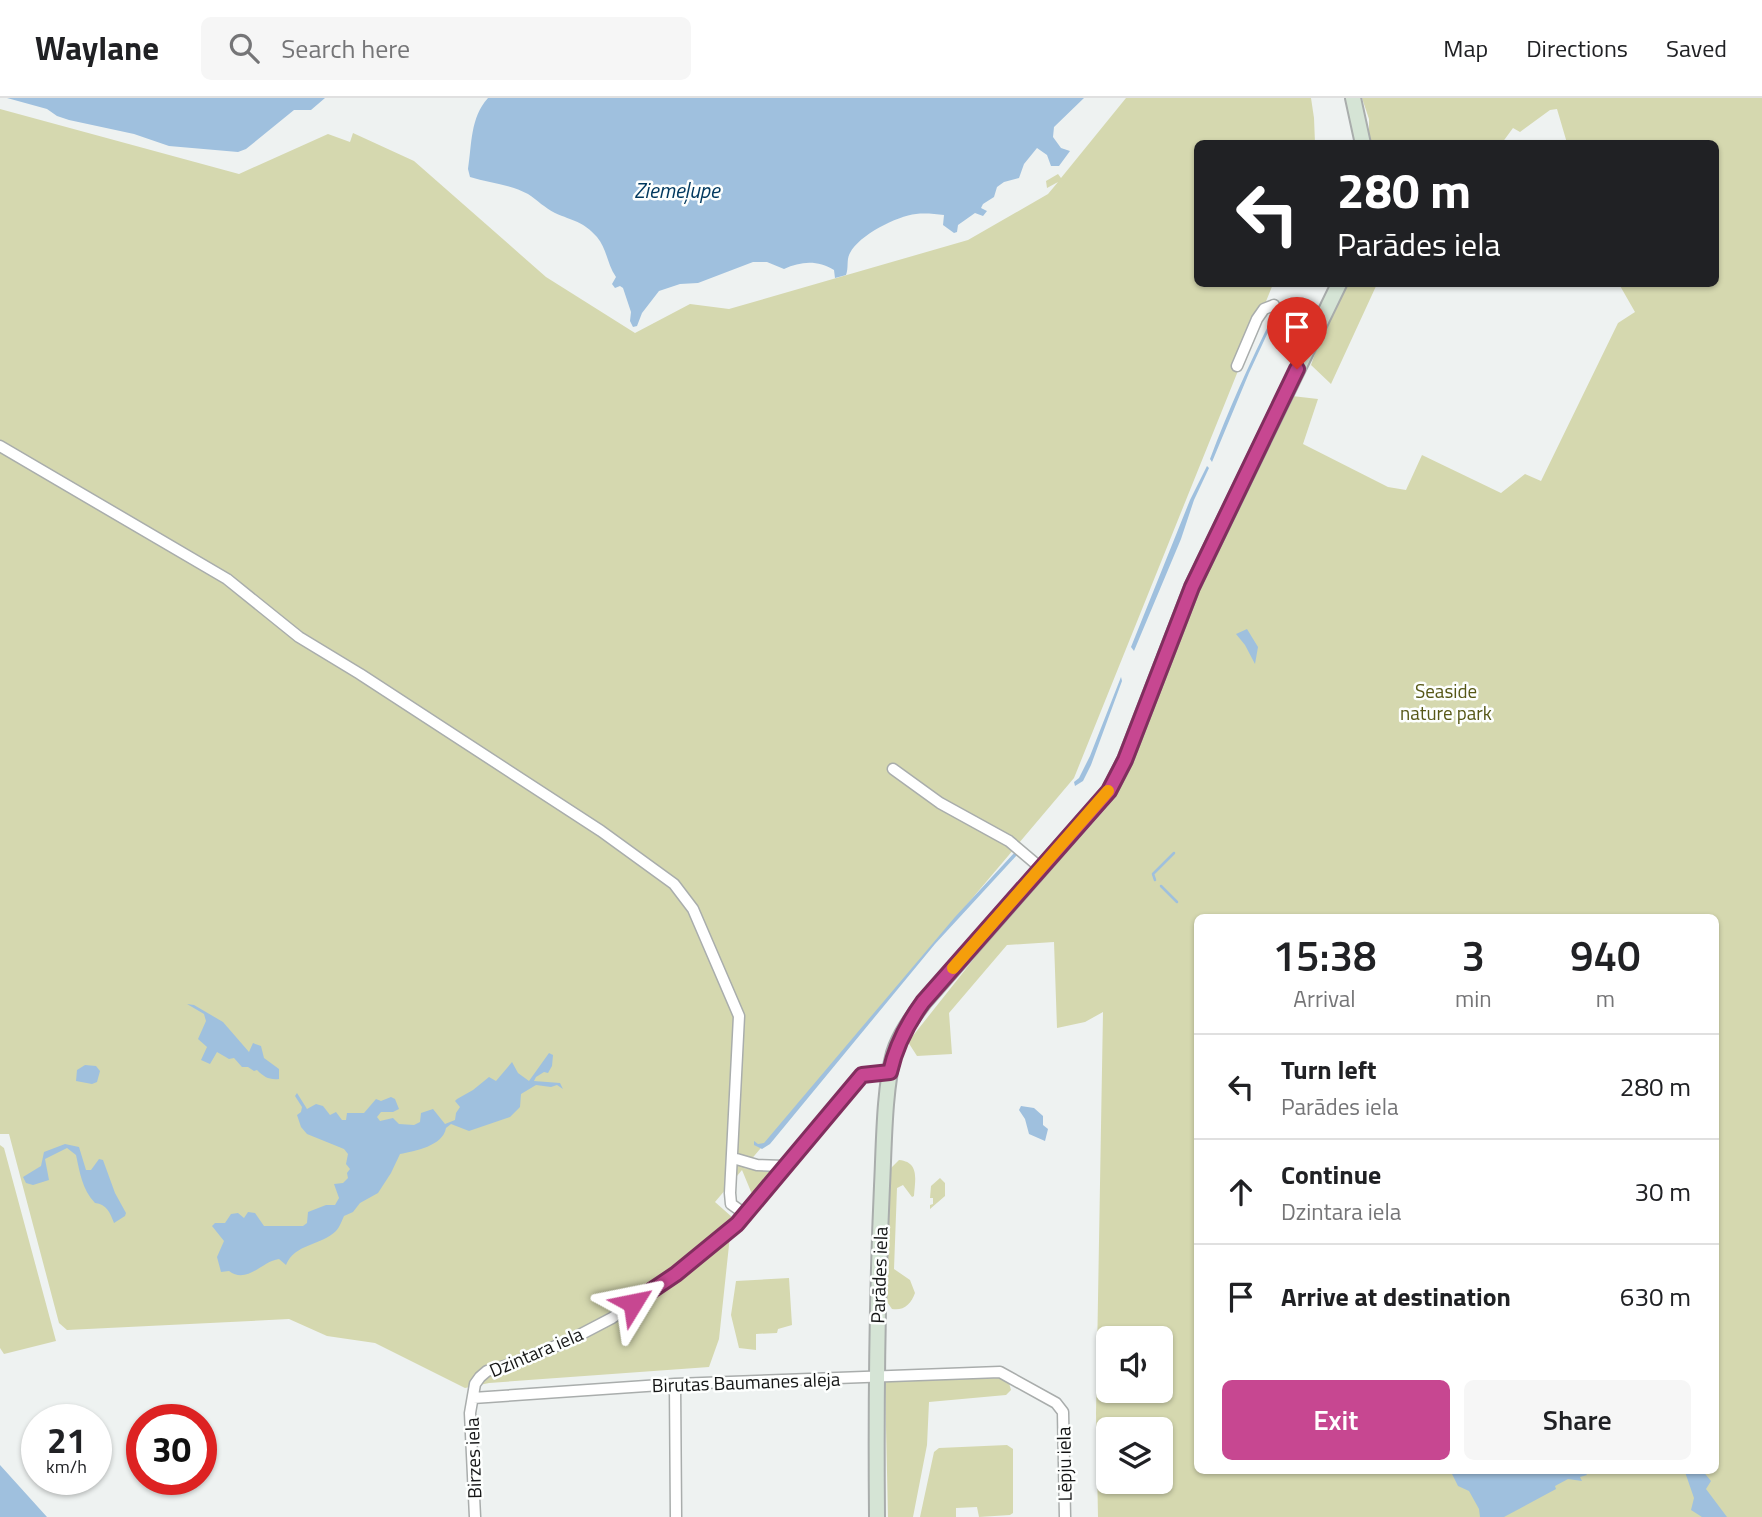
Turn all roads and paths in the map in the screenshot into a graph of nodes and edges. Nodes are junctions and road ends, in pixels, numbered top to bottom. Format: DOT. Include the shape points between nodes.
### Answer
graph roads {
  1 [pos="1353,98"];
  2 [pos="1362,140"];
  3 [pos="1338,287"];
  4 [pos="1274,304"];
  5 [pos="1237,366"];
  6 [pos="0,446"];
  7 [pos="893,769"];
  8 [pos="1042,869"];
  9 [pos="890,1072"];
  10 [pos="733,1158"];
  11 [pos="784,1166"];
  12 [pos="745,1214"];
  13 [pos="876,1377"];
  14 [pos="675,1384"];
  15 [pos="473,1398"];
  16 [pos="1063,1412"];
  17 [pos="475,1517"];
  18 [pos="676,1517"];
  19 [pos="877,1517"];
  20 [pos="1065,1517"];
  1 -- 2 [label="street"];
  3 -- 8 [label="street" via="1192,587 1125,760 1109,791"];
  4 -- 5 [label="street" via="1257,319"];
  6 -- 10 [label="street" via="227,579 299,637 601,831 674,884 693,909 739,1016"];
  7 -- 8 [label="street" via="940,803 1009,841"];
  8 -- 9 [label="street, Parādes iela" via="923,1002 901,1036"];
  9 -- 11 [label="street, Dzintara iela" via="862,1075"];
  9 -- 13 [label="street, Parādes iela"];
  10 -- 11 [label="street"];
  10 -- 12 [label="street" via="731,1204"];
  11 -- 12 [label="street, Dzintara iela"];
  12 -- 15 [label="street, Dzintara iela" via="711,1246 612,1318 568,1341 486,1371 475,1384"];
  13 -- 14 [label="street, Birutas Baumanes aleja"];
  13 -- 16 [label="street, Birutas Baumanes aleja" via="1000,1372 1056,1403"];
  13 -- 19 [label="street, Parādes iela"];
  14 -- 15 [label="street, Birutas Baumanes aleja"];
  14 -- 18 [label="street"];
  15 -- 17 [label="street, Birzes iela"];
  16 -- 20 [label="street, Lēpju iela"];
}
